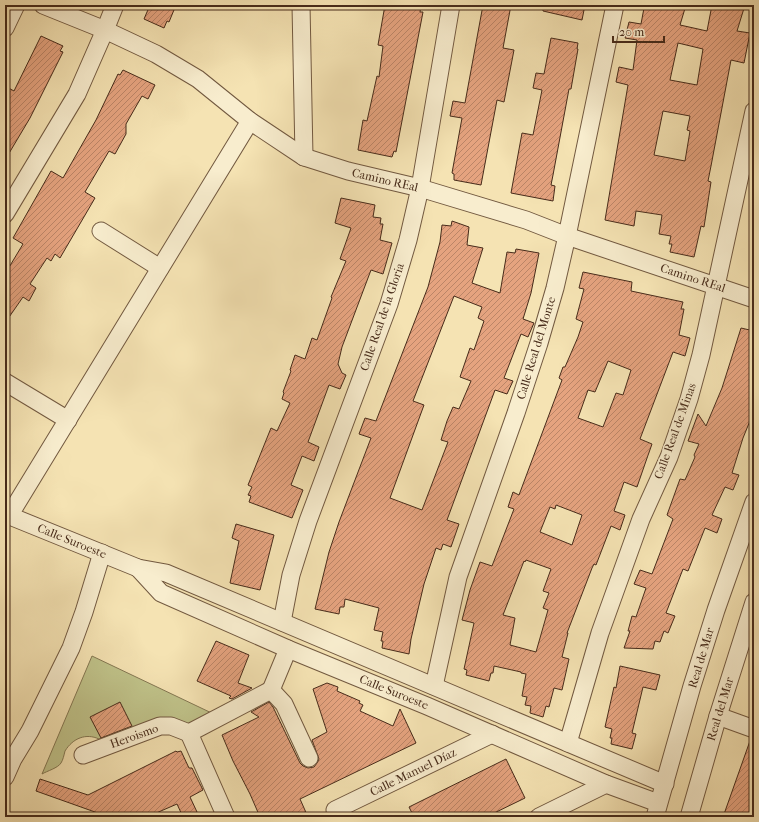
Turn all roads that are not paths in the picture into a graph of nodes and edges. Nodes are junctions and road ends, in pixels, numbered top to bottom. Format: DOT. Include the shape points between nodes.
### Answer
graph roads {
  1 [pos="16,5"];
  2 [pos="43,5"];
  3 [pos="115,5"];
  4 [pos="301,5"];
  5 [pos="451,5"];
  6 [pos="615,5"];
  7 [pos="5,28"];
  8 [pos="106,30"];
  9 [pos="754,111"];
  10 [pos="250,121"];
  11 [pos="304,157"];
  12 [pos="420,188"];
  13 [pos="5,214"];
  14 [pos="101,231"];
  15 [pos="568,236"];
  16 [pos="160,268"];
  17 [pos="716,285"];
  18 [pos="754,299"];
  19 [pos="5,382"];
  20 [pos="68,420"];
  21 [pos="754,502"];
  22 [pos="7,515"];
  23 [pos="102,553"];
  24 [pos="138,568"];
  25 [pos="754,602"];
  26 [pos="282,622"];
  27 [pos="288,649"];
  28 [pos="434,686"];
  29 [pos="271,690"];
  30 [pos="718,716"];
  31 [pos="754,729"];
  32 [pos="190,733"];
  33 [pos="492,734"];
  34 [pos="568,743"];
  35 [pos="83,755"];
  36 [pos="9,756"];
  37 [pos="309,758"];
  38 [pos="5,777"];
  39 [pos="606,784"];
  40 [pos="665,784"];
  41 [pos="335,810"];
  42 [pos="657,810"];
  43 [pos="223,816"];
  44 [pos="539,817"];
  45 [pos="689,817"];
  1 -- 7 [label="street"];
  2 -- 8 [label="street, Camino REal"];
  3 -- 8 [label="street"];
  4 -- 11 [label="street"];
  5 -- 12 [label="street, Calle Real de la Gloria"];
  6 -- 15 [label="street, Calle Real del Monte"];
  8 -- 10 [label="street, Camino REal" via="156,54 198,79"];
  8 -- 13 [label="street" via="77,94"];
  9 -- 17 [label="street, Calle Real de Minas"];
  10 -- 11 [label="street, Camino REal"];
  10 -- 16 [label="street"];
  11 -- 12 [label="street, Camino REal" via="348,171"];
  12 -- 15 [label="street, Camino REal" via="526,220"];
  12 -- 26 [label="street, Calle Real de la Gloria" via="389,304 291,575"];
  14 -- 16 [label="street"];
  15 -- 17 [label="street, Camino REal"];
  15 -- 28 [label="street, Calle Real del Monte" via="539,343 458,577"];
  16 -- 20 [label="street"];
  17 -- 18 [label="street, Camino REal"];
  17 -- 34 [label="street, Calle Real de Minas" via="689,399 668,457 641,519 600,633"];
  19 -- 20 [label="street"];
  20 -- 22 [label="street"];
  21 -- 40 [label="street, Real de Mar" via="692,686"];
  22 -- 23 [label="street, Calle Suroeste"];
  23 -- 24 [label="street, Calle Suroeste"];
  23 -- 36 [label="street" via="70,648 30,732"];
  24 -- 26 [label="street, Calle Suroeste" via="166,573"];
  24 -- 27 [label="street, Calle Suroeste" via="161,593"];
  25 -- 30 [label="street, Real del Mar"];
  26 -- 28 [label="street, Calle Suroeste"];
  27 -- 29 [label="street"];
  27 -- 33 [label="street, Calle Suroeste"];
  28 -- 34 [label="street, Calle Suroeste"];
  29 -- 32 [label="street"];
  29 -- 37 [label="street" via="284,704"];
  30 -- 31 [label="street"];
  30 -- 45 [label="street, Real del Mar"];
  32 -- 35 [label="street, Heroismo" via="170,726 160,726"];
  32 -- 43 [label="street"];
  33 -- 39 [label="street, Calle Suroeste"];
  33 -- 41 [label="street, Calle Manuel Díaz"];
  34 -- 40 [label="street, Calle Suroeste"];
  36 -- 38 [label="street"];
  39 -- 42 [label="street, Calle Suroeste"];
  39 -- 44 [label="street"];
  40 -- 42 [label="street, Real de Mar"];
}
